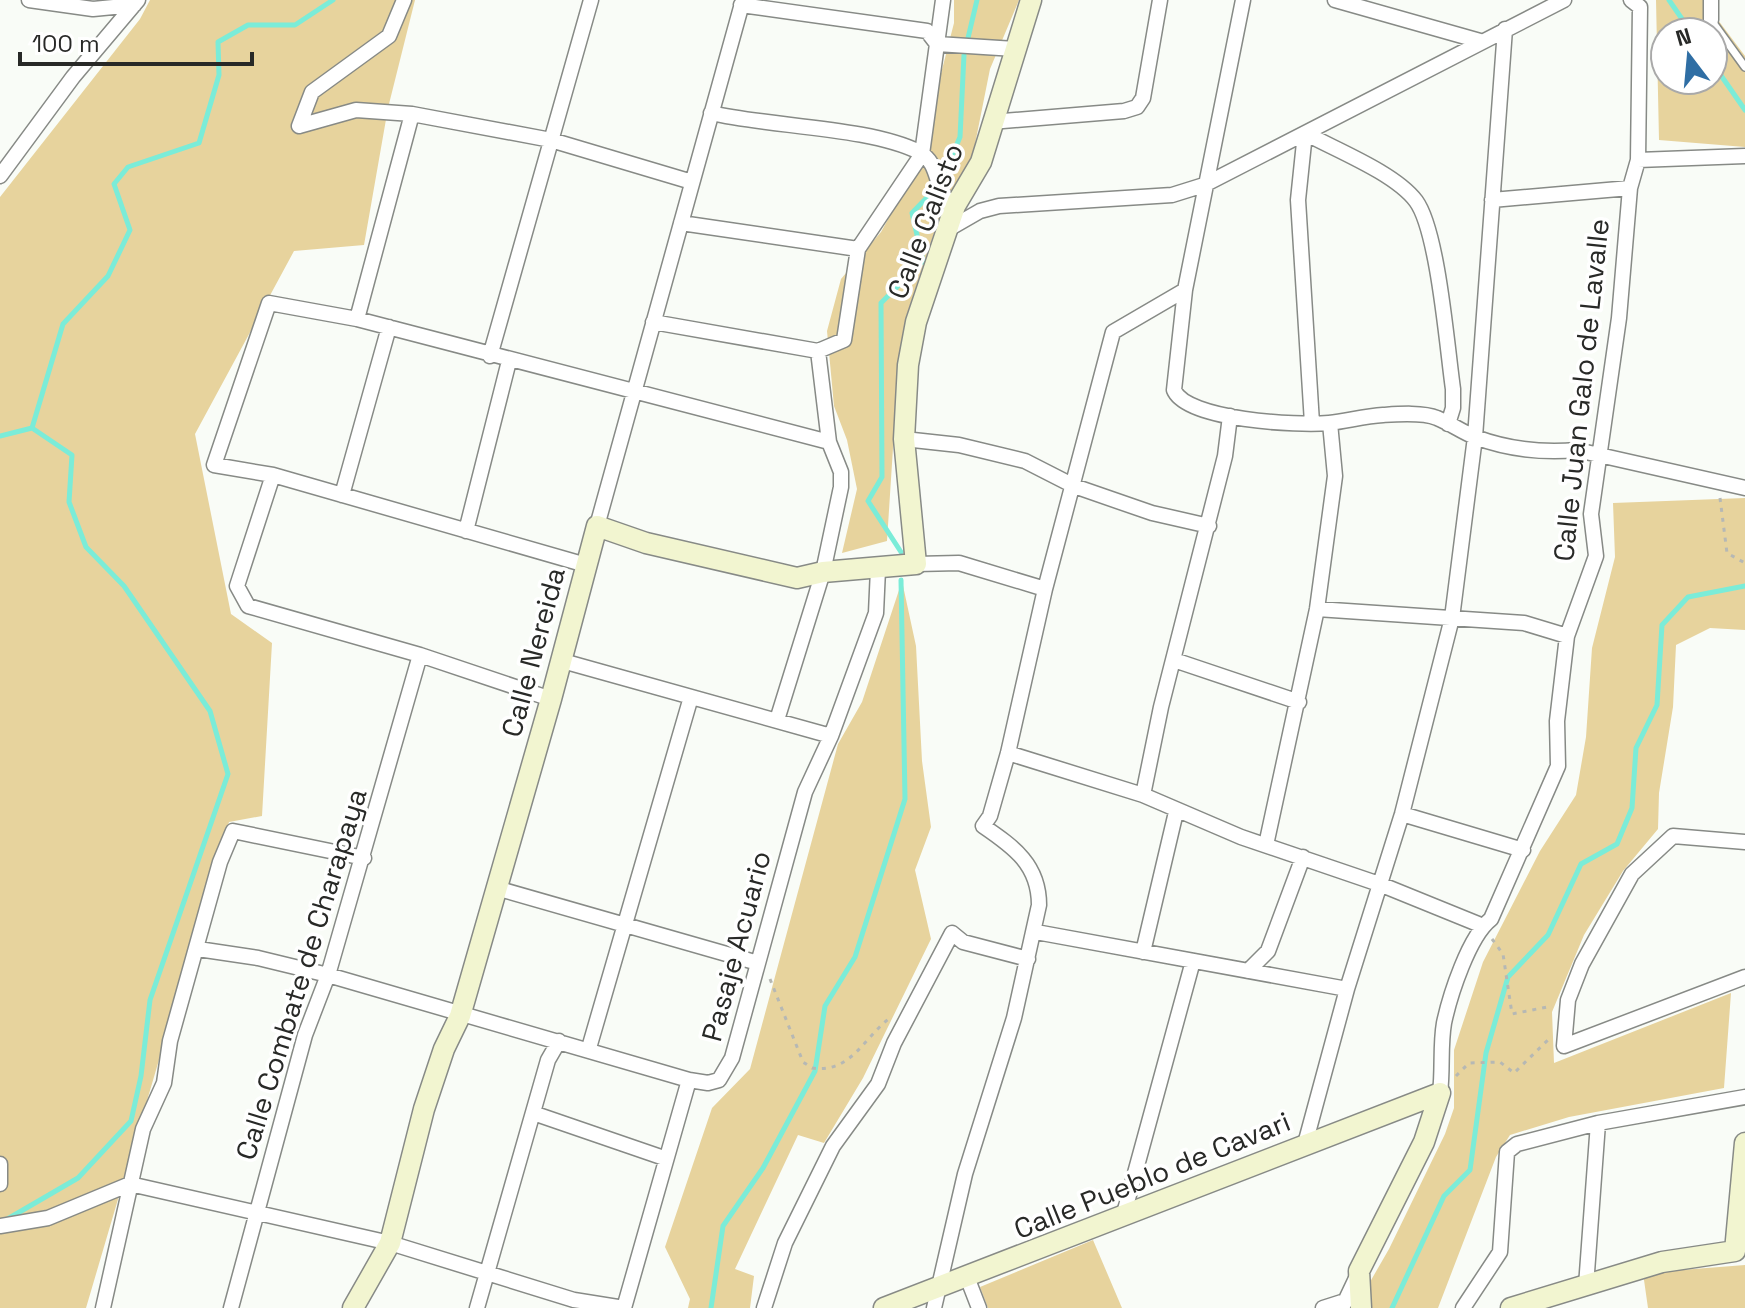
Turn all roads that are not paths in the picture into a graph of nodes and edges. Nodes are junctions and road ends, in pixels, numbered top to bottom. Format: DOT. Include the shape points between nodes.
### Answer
graph roads {
  1 [pos="29,0"];
  2 [pos="404,0"];
  3 [pos="591,0"];
  4 [pos="943,0"];
  5 [pos="1031,0"];
  6 [pos="1160,0"];
  7 [pos="1243,0"];
  8 [pos="1335,0"];
  9 [pos="1564,0"];
  10 [pos="136,2"];
  11 [pos="742,2"];
  12 [pos="1635,4"];
  13 [pos="1505,29"];
  14 [pos="1480,41"];
  15 [pos="937,44"];
  16 [pos="1729,45"];
  17 [pos="1015,49"];
  18 [pos="1745,67"];
  19 [pos="711,113"];
  20 [pos="412,114"];
  21 [pos="991,122"];
  22 [pos="1305,133"];
  23 [pos="551,140"];
  24 [pos="922,154"];
  25 [pos="1745,156"];
  26 [pos="1638,160"];
  27 [pos="0,176"];
  28 [pos="692,182"];
  29 [pos="1204,185"];
  30 [pos="1630,188"];
  31 [pos="1492,200"];
  32 [pos="955,206"];
  33 [pos="681,223"];
  34 [pos="947,230"];
  35 [pos="858,249"];
  36 [pos="1185,290"];
  37 [pos="357,319"];
  38 [pos="653,322"];
  39 [pos="389,327"];
  40 [pos="818,351"];
  41 [pos="490,356"];
  42 [pos="509,361"];
  43 [pos="633,393"];
  44 [pos="1230,416"];
  45 [pos="1312,423"];
  46 [pos="1330,423"];
  47 [pos="1448,424"];
  48 [pos="1475,437"];
  49 [pos="904,439"];
  50 [pos="829,442"];
  51 [pos="1601,458"];
  52 [pos="273,475"];
  53 [pos="1074,486"];
  54 [pos="1745,488"];
  55 [pos="342,495"];
  56 [pos="597,526"];
  57 [pos="1209,526"];
  58 [pos="466,531"];
  59 [pos="916,564"];
  60 [pos="586,565"];
  61 [pos="878,569"];
  62 [pos="823,572"];
  63 [pos="1045,589"];
  64 [pos="1317,609"];
  65 [pos="1452,618"];
  66 [pos="1567,636"];
  67 [pos="420,655"];
  68 [pos="559,660"];
  69 [pos="1174,660"];
  70 [pos="691,697"];
  71 [pos="551,699"];
  72 [pos="1299,702"];
  73 [pos="777,720"];
  74 [pos="831,736"];
  75 [pos="1008,753"];
  76 [pos="1143,795"];
  77 [pos="1176,812"];
  78 [pos="1402,814"];
  79 [pos="1745,842"];
  80 [pos="1266,845"];
  81 [pos="1523,850"];
  82 [pos="1303,857"];
  83 [pos="364,858"];
  84 [pos="1382,885"];
  85 [pos="496,888"];
  86 [pos="624,925"];
  87 [pos="1483,926"];
  88 [pos="1036,932"];
  89 [pos="198,949"];
  90 [pos="1143,952"];
  91 [pos="1028,959"];
  92 [pos="1193,961"];
  93 [pos="758,963"];
  94 [pos="1248,971"];
  95 [pos="328,975"];
  96 [pos="1745,977"];
  97 [pos="1347,989"];
  98 [pos="460,1016"];
  99 [pos="559,1041"];
  100 [pos="589,1048"];
  101 [pos="689,1080"];
  102 [pos="1440,1093"];
  103 [pos="1745,1097"];
  104 [pos="533,1113"];
  105 [pos="1598,1123"];
  106 [pos="1745,1143"];
  107 [pos="1305,1144"];
  108 [pos="664,1158"];
  109 [pos="0,1164"];
  110 [pos="0,1184"];
  111 [pos="130,1184"];
  112 [pos="259,1211"];
  113 [pos="1123,1217"];
  114 [pos="0,1226"];
  115 [pos="390,1243"];
  116 [pos="1740,1251"];
  117 [pos="488,1272"];
  118 [pos="967,1277"];
  119 [pos="1586,1286"];
  120 [pos="940,1288"];
  121 [pos="1352,1305"];
  122 [pos="103,1308"];
  123 [pos="231,1308"];
  124 [pos="353,1308"];
  125 [pos="477,1308"];
  126 [pos="624,1308"];
  127 [pos="764,1308"];
  128 [pos="884,1308"];
  129 [pos="934,1308"];
  130 [pos="979,1308"];
  131 [pos="1323,1308"];
  132 [pos="1463,1308"];
  133 [pos="1511,1308"];
  1 -- 10 [label="street" via="93,9"];
  2 -- 20 [label="street" via="389,36 312,92 299,126 356,110"];
  3 -- 23 [label="street"];
  4 -- 15 [label="street"];
  5 -- 17 [label="street, Calle Calisto"];
  6 -- 21 [label="street" via="1137,107"];
  7 -- 29 [label="street"];
  8 -- 14 [label="street"];
  9 -- 13 [label="street"];
  10 -- 27 [label="street"];
  11 -- 15 [label="street" via="927,31"];
  11 -- 19 [label="street, Calle Nereida"];
  12 -- 26 [label="street, Calle Juan Galo de Lavalle"];
  13 -- 14 [label="street"];
  13 -- 31 [label="street"];
  14 -- 22 [label="street"];
  15 -- 17 [label="street"];
  15 -- 24 [label="street"];
  16 -- 18 [label="lane"];
  17 -- 21 [label="street, Calle Calisto"];
  19 -- 24 [label="street" via="895,142"];
  19 -- 28 [label="street, Calle Nereida"];
  20 -- 23 [label="street"];
  20 -- 37 [label="street"];
  21 -- 32 [label="street, Calle Calisto" via="981,162"];
  22 -- 29 [label="street"];
  22 -- 45 [label="street" via="1298,200"];
  22 -- 47 [label="street" via="1375,171 1418,203 1430,242 1453,389"];
  23 -- 28 [label="street"];
  23 -- 41 [label="street"];
  24 -- 32 [label="street" via="934,165 939,192"];
  24 -- 35 [label="street"];
  25 -- 26 [label="street"];
  26 -- 30 [label="street, Calle Juan Galo de Lavalle"];
  28 -- 33 [label="street, Calle Nereida"];
  29 -- 34 [label="street" via="1172,195 999,206"];
  29 -- 36 [label="street"];
  30 -- 31 [label="street"];
  30 -- 51 [label="street, Calle Juan Galo de Lavalle"];
  31 -- 48 [label="street"];
  32 -- 34 [label="street, Calle Calisto"];
  33 -- 35 [label="street"];
  33 -- 38 [label="street, Calle Nereida"];
  34 -- 49 [label="street, Calle Calisto" via="916,322"];
  35 -- 40 [label="street" via="844,340"];
  36 -- 44 [label="street" via="1174,390 1189,406"];
  36 -- 53 [label="street" via="1113,332"];
  37 -- 39 [label="street"];
  37 -- 52 [label="street" via="269,303 214,465"];
  38 -- 40 [label="street"];
  38 -- 43 [label="street, Calle Nereida"];
  39 -- 41 [label="street"];
  39 -- 55 [label="street"];
  40 -- 50 [label="street"];
  41 -- 42 [label="street"];
  42 -- 43 [label="street"];
  42 -- 58 [label="street"];
  43 -- 50 [label="street"];
  43 -- 56 [label="street, Calle Nereida"];
  44 -- 45 [label="street"];
  44 -- 57 [label="street"];
  45 -- 46 [label="street"];
  46 -- 47 [label="street" via="1383,415 1436,417"];
  46 -- 64 [label="street" via="1335,476"];
  47 -- 48 [label="street"];
  48 -- 51 [label="street"];
  48 -- 65 [label="street"];
  49 -- 53 [label="street" via="1025,461"];
  49 -- 59 [label="street, Calle Calisto"];
  50 -- 62 [label="street" via="841,487"];
  51 -- 54 [label="street"];
  51 -- 66 [label="street, Calle Juan Galo de Lavalle" via="1591,514 1596,556"];
  52 -- 55 [label="street"];
  52 -- 67 [label="street" via="237,586 248,606"];
  53 -- 57 [label="street"];
  53 -- 63 [label="street"];
  55 -- 58 [label="street"];
  56 -- 60 [label="street, Calle Nereida"];
  56 -- 62 [label="street" via="730,565 797,578"];
  57 -- 69 [label="street"];
  58 -- 60 [label="street"];
  59 -- 61 [label="street"];
  59 -- 63 [label="street" via="959,563"];
  60 -- 68 [label="street, Calle Nereida"];
  61 -- 62 [label="street"];
  61 -- 74 [label="street, Pasaje Acuario" via="876,613"];
  62 -- 73 [label="street"];
  63 -- 75 [label="street"];
  64 -- 65 [label="street"];
  64 -- 72 [label="street"];
  65 -- 66 [label="street" via="1524,623"];
  65 -- 78 [label="street"];
  66 -- 81 [label="street, Calle Juan Galo de Lavalle" via="1557,721 1558,766"];
  67 -- 71 [label="street"];
  67 -- 83 [label="street, Calle Combate de Charapaya"];
  68 -- 70 [label="street"];
  68 -- 71 [label="street, Calle Nereida"];
  69 -- 72 [label="street"];
  69 -- 76 [label="street"];
  70 -- 73 [label="street"];
  70 -- 86 [label="street"];
  71 -- 85 [label="street, Calle Nereida"];
  72 -- 80 [label="street"];
  73 -- 74 [label="street"];
  74 -- 93 [label="street, Pasaje Acuario" via="805,792"];
  75 -- 76 [label="street"];
  75 -- 88 [label="street" via="983,826 1016,848 1034,874 1039,888"];
  76 -- 77 [label="street"];
  77 -- 80 [label="street"];
  77 -- 90 [label="street"];
  78 -- 81 [label="street"];
  78 -- 84 [label="street"];
  79 -- 96 [label="street" via="1673,836 1632,874 1582,964 1568,1000 1564,1046"];
  80 -- 82 [label="street"];
  81 -- 87 [label="street, Calle Juan Galo de Lavalle"];
  82 -- 84 [label="street"];
  82 -- 94 [label="street" via="1268,951"];
  83 -- 89 [label="street" via="233,831"];
  83 -- 95 [label="street, Calle Combate de Charapaya"];
  84 -- 87 [label="street"];
  84 -- 97 [label="street"];
  85 -- 86 [label="street"];
  85 -- 98 [label="street, Calle Nereida"];
  86 -- 93 [label="street"];
  86 -- 100 [label="street"];
  87 -- 102 [label="street, Calle Juan Galo de Lavalle" via="1444,1022"];
  88 -- 90 [label="street"];
  88 -- 91 [label="street"];
  89 -- 95 [label="street, Pasaje Acuario"];
  89 -- 111 [label="street" via="170,1041 164,1083 143,1129"];
  90 -- 92 [label="street"];
  91 -- 120 [label="street" via="965,1174"];
  91 -- 127 [label="street" via="963,942 952,933 878,1084 833,1146 785,1243"];
  92 -- 94 [label="street"];
  92 -- 113 [label="street"];
  93 -- 101 [label="street, Pasaje Acuario" via="728,1071 708,1083"];
  94 -- 97 [label="street"];
  95 -- 98 [label="street, Pasaje Acuario"];
  95 -- 112 [label="street, Calle Combate de Charapaya" via="305,1035"];
  97 -- 107 [label="street"];
  98 -- 99 [label="street, Pasaje Acuario"];
  98 -- 115 [label="street, Calle Nereida" via="424,1109"];
  99 -- 100 [label="street, Pasaje Acuario"];
  99 -- 104 [label="street"];
  100 -- 101 [label="street, Pasaje Acuario"];
  101 -- 108 [label="street"];
  102 -- 107 [label="street, Calle Pueblo de Cavari"];
  102 -- 121 [label="street, Calle Juan Galo de Lavalle" via="1424,1142 1359,1271"];
  103 -- 105 [label="street"];
  104 -- 108 [label="street"];
  104 -- 117 [label="street"];
  105 -- 119 [label="street"];
  105 -- 132 [label="street" via="1532,1139 1507,1152 1500,1252"];
  106 -- 116 [label="street"];
  107 -- 113 [label="street, Calle Pueblo de Cavari"];
  108 -- 126 [label="street"];
  109 -- 110 [label="street"];
  111 -- 112 [label="street"];
  111 -- 114 [label="street" via="48,1218"];
  111 -- 122 [label="street"];
  112 -- 115 [label="street"];
  112 -- 123 [label="street, Calle Combate de Charapaya"];
  113 -- 118 [label="street, Calle Pueblo de Cavari"];
  115 -- 117 [label="street"];
  115 -- 124 [label="street, Calle Nereida"];
  116 -- 119 [label="street" via="1662,1262"];
  117 -- 125 [label="street"];
  117 -- 126 [label="street" via="574,1300"];
  118 -- 120 [label="street, Calle Pueblo de Cavari"];
  118 -- 130 [label="street"];
  119 -- 133 [label="street"];
  120 -- 128 [label="street, Calle Pueblo de Cavari"];
  120 -- 129 [label="street"];
  121 -- 131 [label="street"];
}
